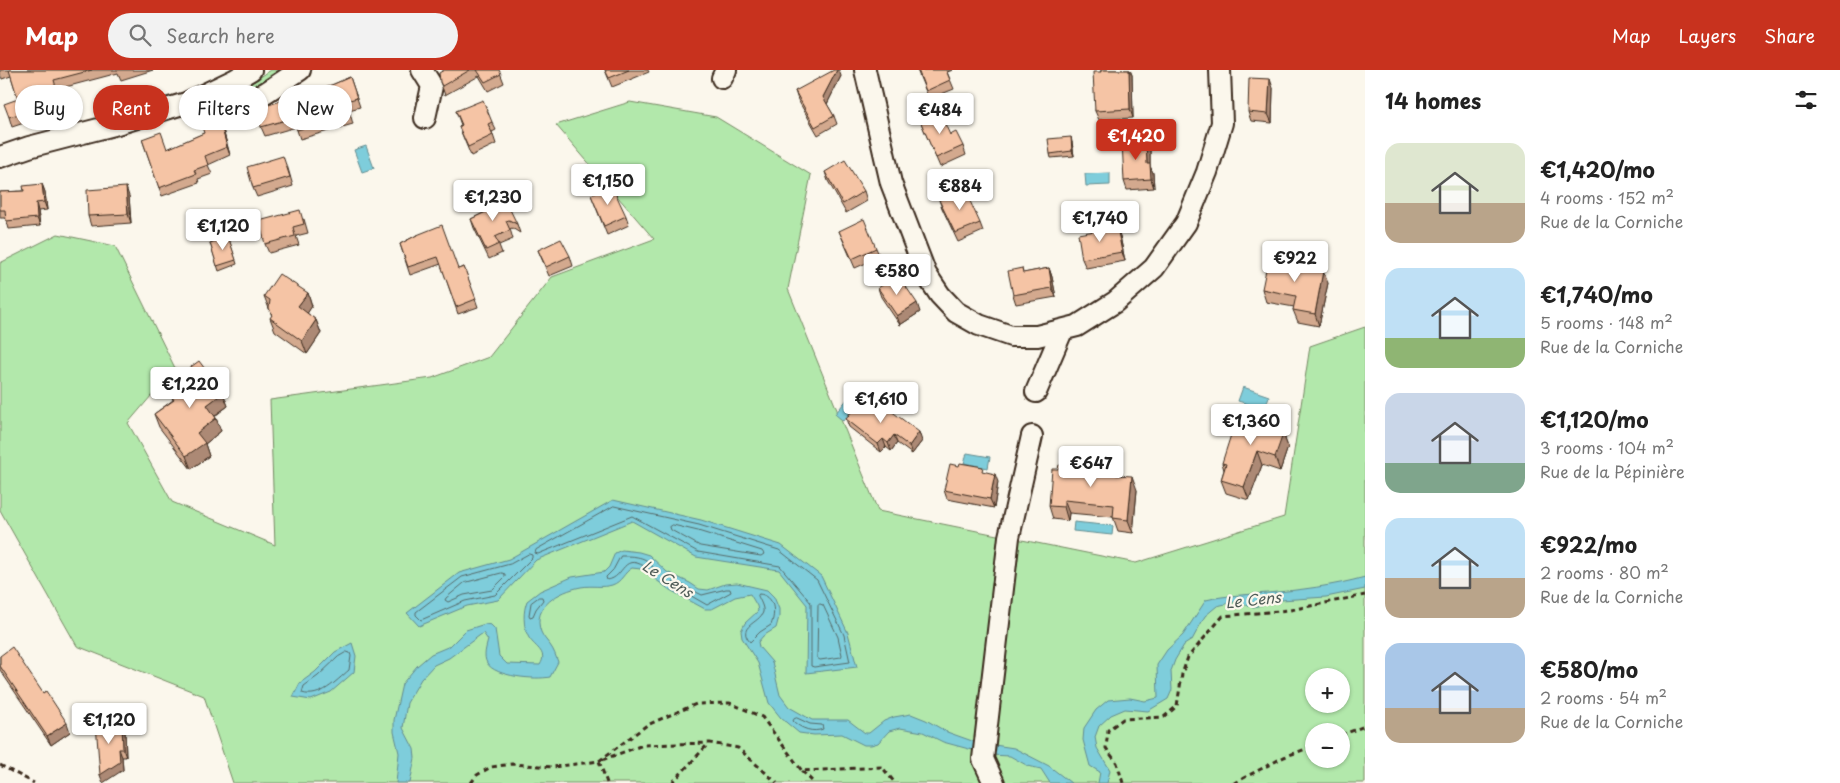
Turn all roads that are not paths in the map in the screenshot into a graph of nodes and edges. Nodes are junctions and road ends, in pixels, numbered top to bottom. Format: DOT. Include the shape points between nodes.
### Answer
graph roads {
  1 [pos="251,70"];
  2 [pos="300,70"];
  3 [pos="422,70"];
  4 [pos="865,70"];
  5 [pos="1220,70"];
  6 [pos="224,85"];
  7 [pos="268,91"];
  8 [pos="179,105"];
  9 [pos="425,118"];
  10 [pos="0,157"];
  11 [pos="1062,331"];
  12 [pos="1036,392"];
  13 [pos="1032,436"];
  14 [pos="994,783"];
  1 -- 6 [label="street"];
  2 -- 7 [label="street"];
  3 -- 9 [label="street" via="432,86"];
  4 -- 11 [label="street" via="891,183 926,274 940,295 956,312 979,325 1011,336 1037,336"];
  5 -- 11 [label="street" via="1222,124 1186,223 1148,274 1115,302 1077,326"];
  8 -- 10 [label="street"];
  11 -- 12 [label="street"];
  13 -- 14 [label="street" via="1009,537 983,760"];
}
